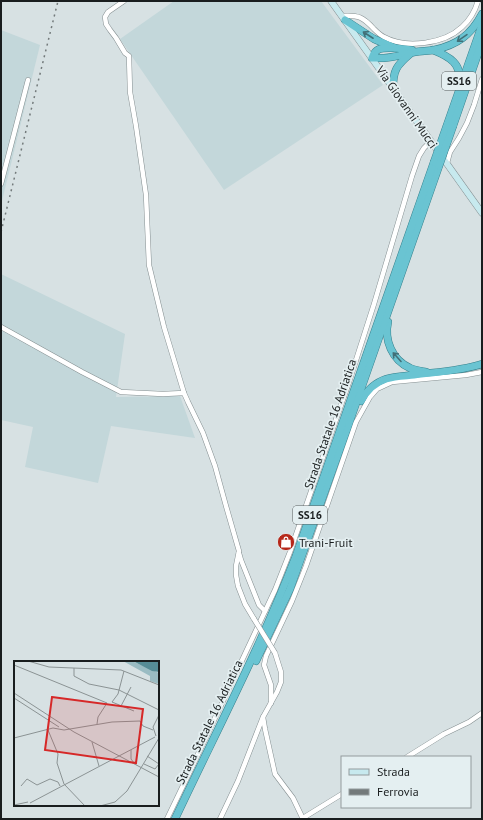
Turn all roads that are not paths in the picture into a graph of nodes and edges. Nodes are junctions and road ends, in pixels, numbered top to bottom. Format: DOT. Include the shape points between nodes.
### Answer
graph roads {
  1 [pos="124,1"];
  2 [pos="331,1"];
  3 [pos="478,1"];
  4 [pos="482,14"];
  5 [pos="343,18"];
  6 [pos="482,25"];
  7 [pos="482,42"];
  8 [pos="395,48"];
  9 [pos="432,50"];
  10 [pos="415,52"];
  11 [pos="372,58"];
  12 [pos="482,79"];
  13 [pos="28,80"];
  14 [pos="393,88"];
  15 [pos="450,125"];
  16 [pos="431,142"];
  17 [pos="437,164"];
  18 [pos="447,164"];
  19 [pos="1,184"];
  20 [pos="482,213"];
  21 [pos="406,259"];
  22 [pos="1,327"];
  23 [pos="482,364"];
  24 [pos="482,372"];
  25 [pos="432,373"];
  26 [pos="184,393"];
  27 [pos="347,429"];
  28 [pos="239,551"];
  29 [pos="265,611"];
  30 [pos="271,703"];
  31 [pos="482,714"];
  32 [pos="263,717"];
  33 [pos="409,756"];
  34 [pos="341,795"];
  35 [pos="303,818"];
  36 [pos="167,819"];
  37 [pos="175,819"];
  38 [pos="178,819"];
  39 [pos="220,819"];
  1 -- 26 [label="street" via="108,12 105,17 106,24 129,56 130,92 146,196 149,265 164,328"];
  2 -- 5 [label="main road, Via Giovanni Mucci"];
  3 -- 5 [label="street" via="473,14 458,31 442,39 427,42 405,43 392,40 383,37 363,18"];
  4 -- 9 [label="highway, one-way" via="477,24 463,38 454,44"];
  8 -- 5 [label="highway, one-way" via="374,39"];
  5 -- 11 [label="main road, Via Giovanni Mucci"];
  6 -- 15 [label="highway, Strada Statale 16 Adriatica / SS16"];
  7 -- 15 [label="highway, Strada Statale 16 Adriatica / SS16"];
  8 -- 10 [label="highway"];
  8 -- 11 [label="highway" via="381,48"];
  9 -- 10 [label="highway"];
  9 -- 15 [label="highway, SS16" via="448,57 459,71 459,80 450,110"];
  10 -- 11 [label="highway"];
  10 -- 14 [label="highway" via="396,69"];
  11 -- 14 [label="main road, Via Giovanni Mucci"];
  12 -- 18 [label="street" via="467,123 450,152"];
  13 -- 19 [label="street"];
  14 -- 16 [label="main road, Via Giovanni Mucci"];
  15 -- 17 [label="highway, Strada Statale 16 Adriatica / SS16, bridge"];
  16 -- 18 [label="main road, Via Giovanni Mucci"];
  16 -- 29 [label="street" via="419,156 349,382 290,552"];
  17 -- 21 [label="highway, Strada Statale 16 Adriatica / SS16"];
  17 -- 37 [label="highway, Strada Statale 16 Adriatica / SS16" via="283,589"];
  18 -- 20 [label="main road, Via Giovanni Mucci"];
  25 -- 21 [label="highway, SS16, one-way" via="410,368 403,363 390,348 387,339 389,319 402,282"];
  21 -- 27 [label="highway, Strada Statale 16 Adriatica / SS16"];
  22 -- 26 [label="street" via="121,392"];
  23 -- 25 [label="highway, SS16"];
  24 -- 30 [label="street" via="392,382 377,389 370,397 356,422 306,566 266,656 264,664 271,685"];
  25 -- 27 [label="highway, SS16" via="387,379 371,387 365,393"];
  26 -- 28 [label="street" via="215,466"];
  27 -- 38 [label="highway, Strada Statale 16 Adriatica / SS16" via="290,588"];
  28 -- 29 [label="street" via="259,605"];
  28 -- 30 [label="street, bridge" via="236,566 238,586 275,653 281,672 281,682"];
  29 -- 36 [label="street"];
  30 -- 32 [label="street"];
  31 -- 33 [label="street"];
  32 -- 35 [label="street" via="275,774 294,798"];
  32 -- 39 [label="street"];
  34 -- 35 [label="street"];
}
